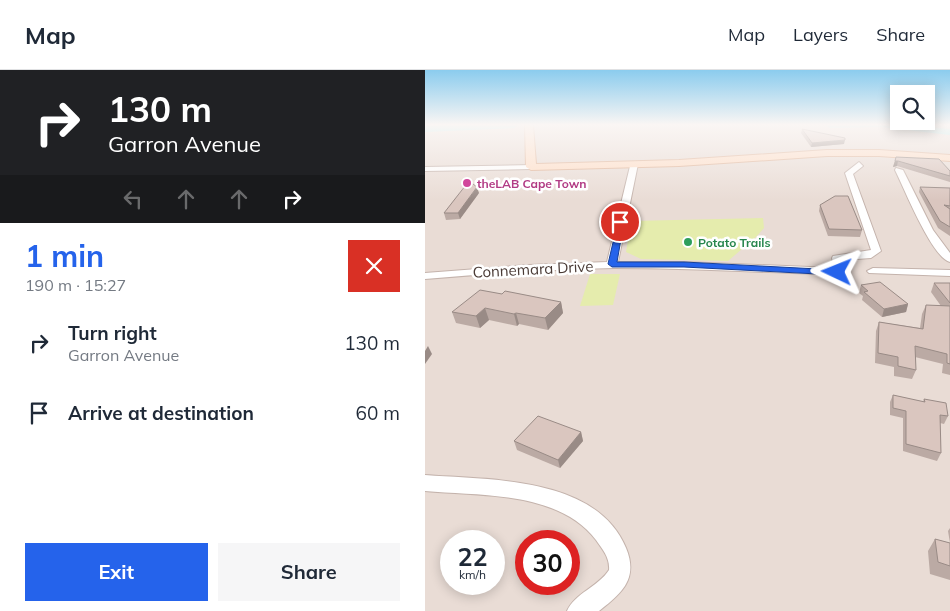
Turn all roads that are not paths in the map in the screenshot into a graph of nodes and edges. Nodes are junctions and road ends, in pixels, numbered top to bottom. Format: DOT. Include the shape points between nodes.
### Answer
graph roads {
  1 [pos="530,150"];
  2 [pos="950,158"];
  3 [pos="633,164"];
  4 [pos="859,164"];
  5 [pos="531,166"];
  6 [pos="425,169"];
  7 [pos="899,170"];
  8 [pos="950,259"];
  9 [pos="612,264"];
  10 [pos="873,271"];
  11 [pos="950,272"];
  12 [pos="425,276"];
  13 [pos="425,483"];
  14 [pos="579,611"];
  1 -- 5 [label="street"];
  2 -- 3 [label="street" via="827,153"];
  3 -- 5 [label="street"];
  3 -- 9 [label="street"];
  4 -- 9 [label="street, Connemara Drive" via="849,173 876,251 871,255 837,258 840,270 836,273"];
  5 -- 6 [label="street"];
  7 -- 8 [label="street" via="943,253"];
  9 -- 12 [label="street, Connemara Drive"];
  10 -- 11 [label="street"];
  13 -- 14 [label="street" via="550,497 584,513 612,543 622,566 617,581"];
}
